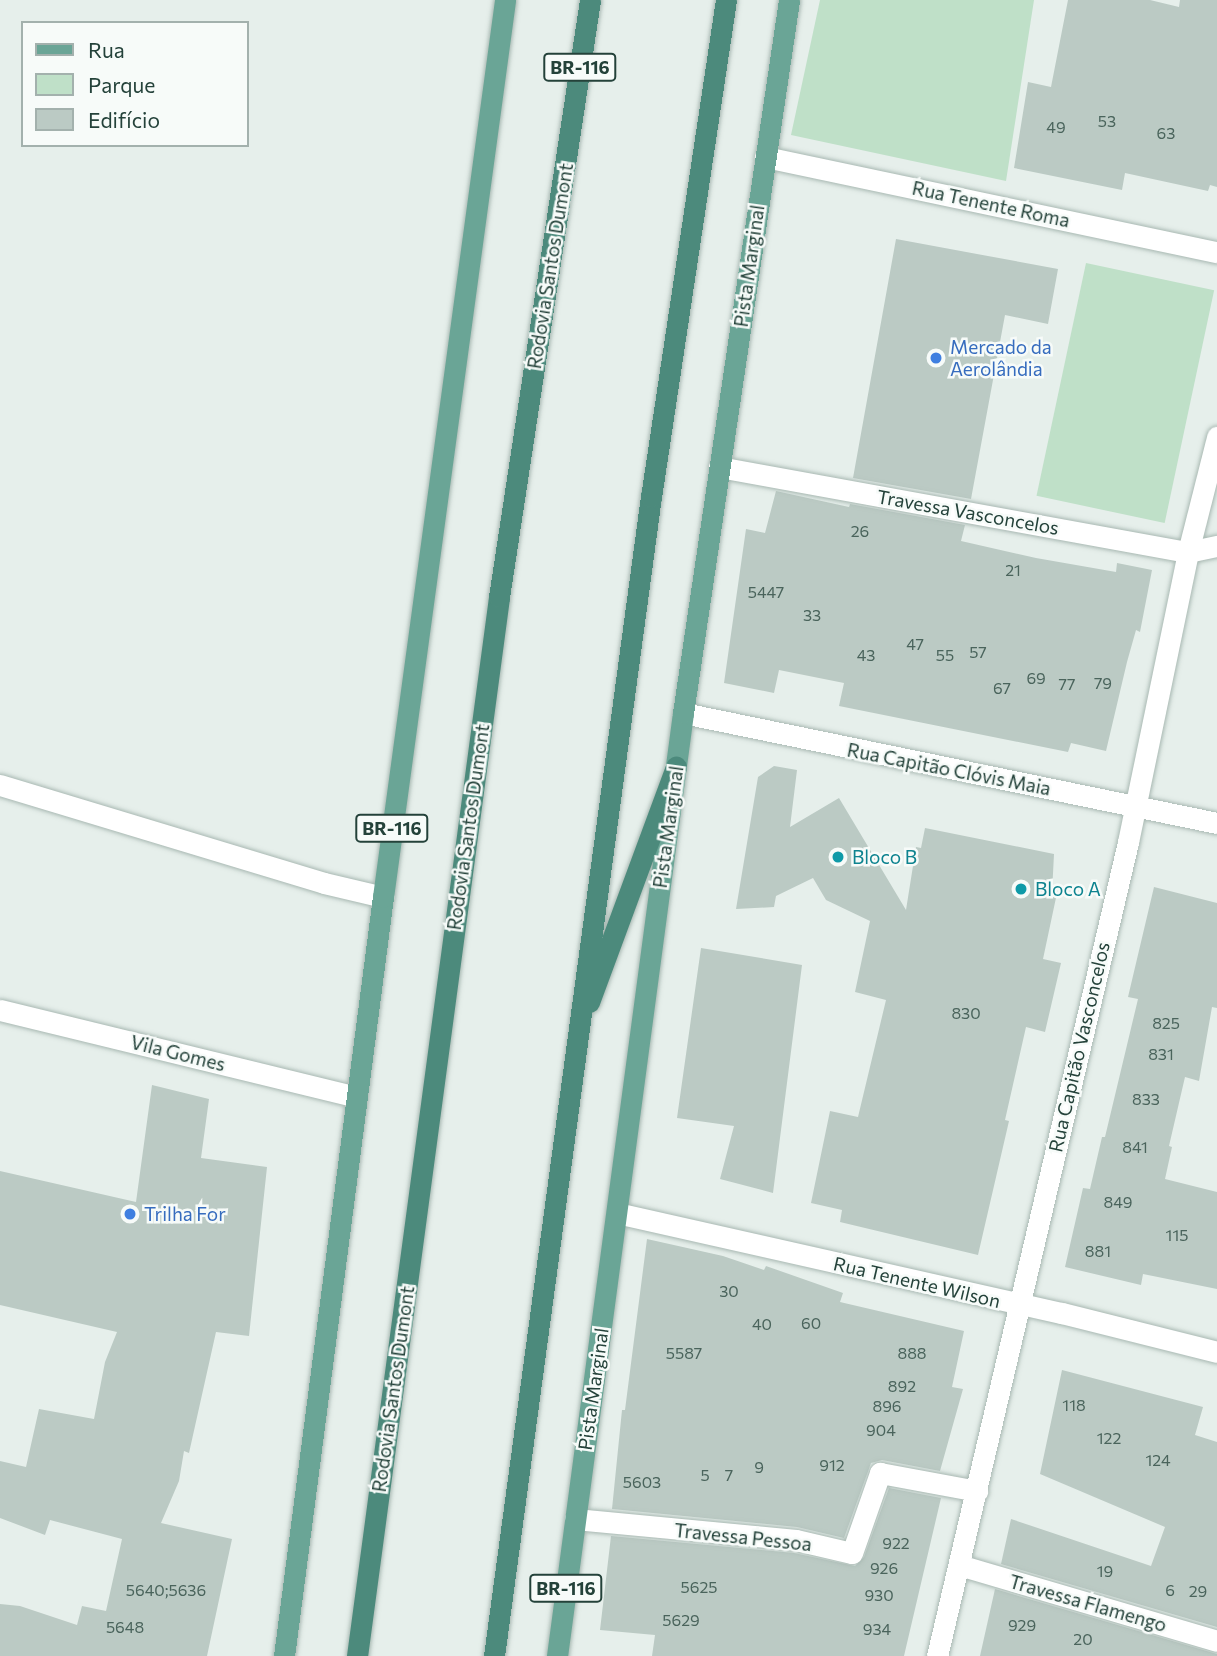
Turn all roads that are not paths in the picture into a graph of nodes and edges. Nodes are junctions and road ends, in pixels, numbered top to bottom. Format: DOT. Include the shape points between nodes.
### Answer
graph roads {
  1 [pos="505,0"];
  2 [pos="590,0"];
  3 [pos="726,0"];
  4 [pos="789,0"];
  5 [pos="765,157"];
  6 [pos="1217,252"];
  7 [pos="1217,437"];
  8 [pos="719,467"];
  9 [pos="1217,546"];
  10 [pos="1188,552"];
  11 [pos="682,713"];
  12 [pos="676,767"];
  13 [pos="0,785"];
  14 [pos="1136,807"];
  15 [pos="1217,823"];
  16 [pos="383,897"];
  17 [pos="0,1010"];
  18 [pos="575,1041"];
  19 [pos="357,1097"];
  20 [pos="617,1213"];
  21 [pos="1018,1305"];
  22 [pos="1217,1352"];
  23 [pos="976,1491"];
  24 [pos="575,1520"];
  25 [pos="959,1565"];
  26 [pos="1217,1641"];
  27 [pos="285,1656"];
  28 [pos="357,1656"];
  29 [pos="494,1656"];
  30 [pos="557,1656"];
  31 [pos="937,1656"];
  1 -- 16 [label="main road, BR-116"];
  2 -- 28 [label="highway, Rodovia Santos Dumont / BR-116" via="499,597"];
  3 -- 18 [label="highway, BR-116"];
  4 -- 5 [label="main road, Pista Marginal / BR-116"];
  5 -- 6 [label="street, Rua Tenente Roma"];
  5 -- 8 [label="main road, Pista Marginal / BR-116"];
  7 -- 10 [label="street, Rua Capitão Vasconcelos"];
  8 -- 10 [label="street, Travessa Vasconcelos"];
  8 -- 11 [label="main road, Pista Marginal / BR-116"];
  9 -- 10 [label="street, Travessa Vasconcelos"];
  10 -- 14 [label="street, Rua Capitão Vasconcelos"];
  11 -- 12 [label="main road, Pista Marginal / BR-116"];
  11 -- 14 [label="street, Rua Capitão Clóvis Maia"];
  12 -- 18 [label="highway"];
  12 -- 20 [label="main road, Pista Marginal / BR-116"];
  13 -- 16 [label="street"];
  14 -- 15 [label="street, Rua Capitão Clóvis Maia"];
  14 -- 21 [label="street, Rua Capitão Vasconcelos"];
  16 -- 19 [label="main road, BR-116"];
  17 -- 19 [label="street, Vila Gomes"];
  18 -- 29 [label="highway, BR-116"];
  19 -- 27 [label="main road, BR-116"];
  20 -- 21 [label="street, Rua Tenente Wilson"];
  20 -- 24 [label="main road, Pista Marginal / BR-116"];
  21 -- 22 [label="street, Rua Tenente Wilson"];
  21 -- 23 [label="street, Rua Capitão Vasconcelos"];
  23 -- 24 [label="street, Travessa Pessoa" via="880,1473 852,1553 796,1540"];
  23 -- 25 [label="street, Rua Capitão Vasconcelos"];
  24 -- 30 [label="main road, Pista Marginal / BR-116"];
  25 -- 26 [label="street, Travessa Flamengo"];
  25 -- 31 [label="street, Rua Capitão Vasconcelos"];
}
